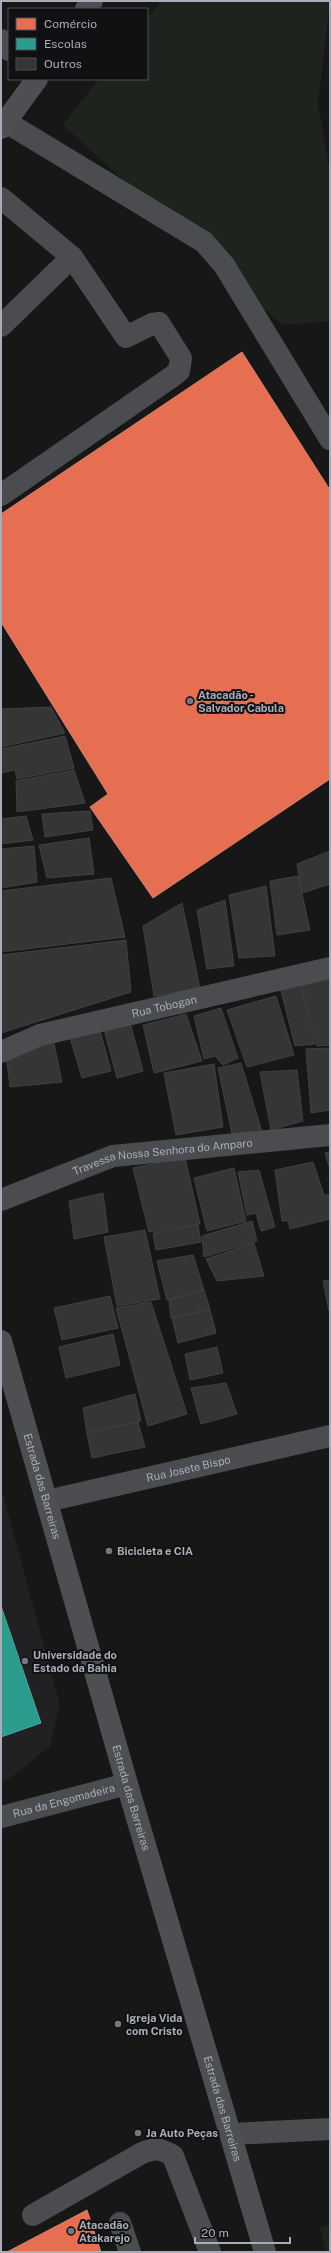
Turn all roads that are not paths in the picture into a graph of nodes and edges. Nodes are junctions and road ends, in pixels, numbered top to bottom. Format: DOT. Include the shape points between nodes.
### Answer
graph roads {
  1 [pos="1,40"];
  2 [pos="8,49"];
  3 [pos="35,80"];
  4 [pos="3,125"];
  5 [pos="1,198"];
  6 [pos="72,257"];
  7 [pos="1,326"];
  8 [pos="330,439"];
  9 [pos="1,495"];
  10 [pos="330,968"];
  11 [pos="1,1052"];
  12 [pos="330,1135"];
  13 [pos="1,1200"];
  14 [pos="1,1341"];
  15 [pos="330,1436"];
  16 [pos="47,1501"];
  17 [pos="128,1784"];
  18 [pos="1,1818"];
  19 [pos="330,2129"];
  20 [pos="232,2134"];
  21 [pos="33,2215"];
  22 [pos="120,2223"];
  23 [pos="130,2252"];
  24 [pos="210,2252"];
  25 [pos="265,2252"];
  1 -- 2 [label="street"];
  3 -- 4 [label="main road"];
  4 -- 8 [label="street" via="204,242 224,265"];
  5 -- 6 [label="street"];
  6 -- 7 [label="street"];
  6 -- 9 [label="street" via="126,337 159,323 181,358 181,366 166,382"];
  10 -- 11 [label="street, Rua Tobogan" via="40,1035"];
  12 -- 13 [label="street, Travessa Nossa Senhora do Amparo" via="113,1156"];
  14 -- 16 [label="main road, Estrada das Barreiras"];
  15 -- 16 [label="street, Rua Josete Bispo"];
  16 -- 17 [label="main road, Estrada das Barreiras"];
  17 -- 18 [label="street, Rua da Engomadeira"];
  17 -- 20 [label="main road, Estrada das Barreiras"];
  19 -- 20 [label="street"];
  20 -- 25 [label="main road, Estrada das Barreiras"];
  21 -- 24 [label="street" via="142,2153 154,2148 164,2150 173,2156"];
  22 -- 23 [label="street"];
}
